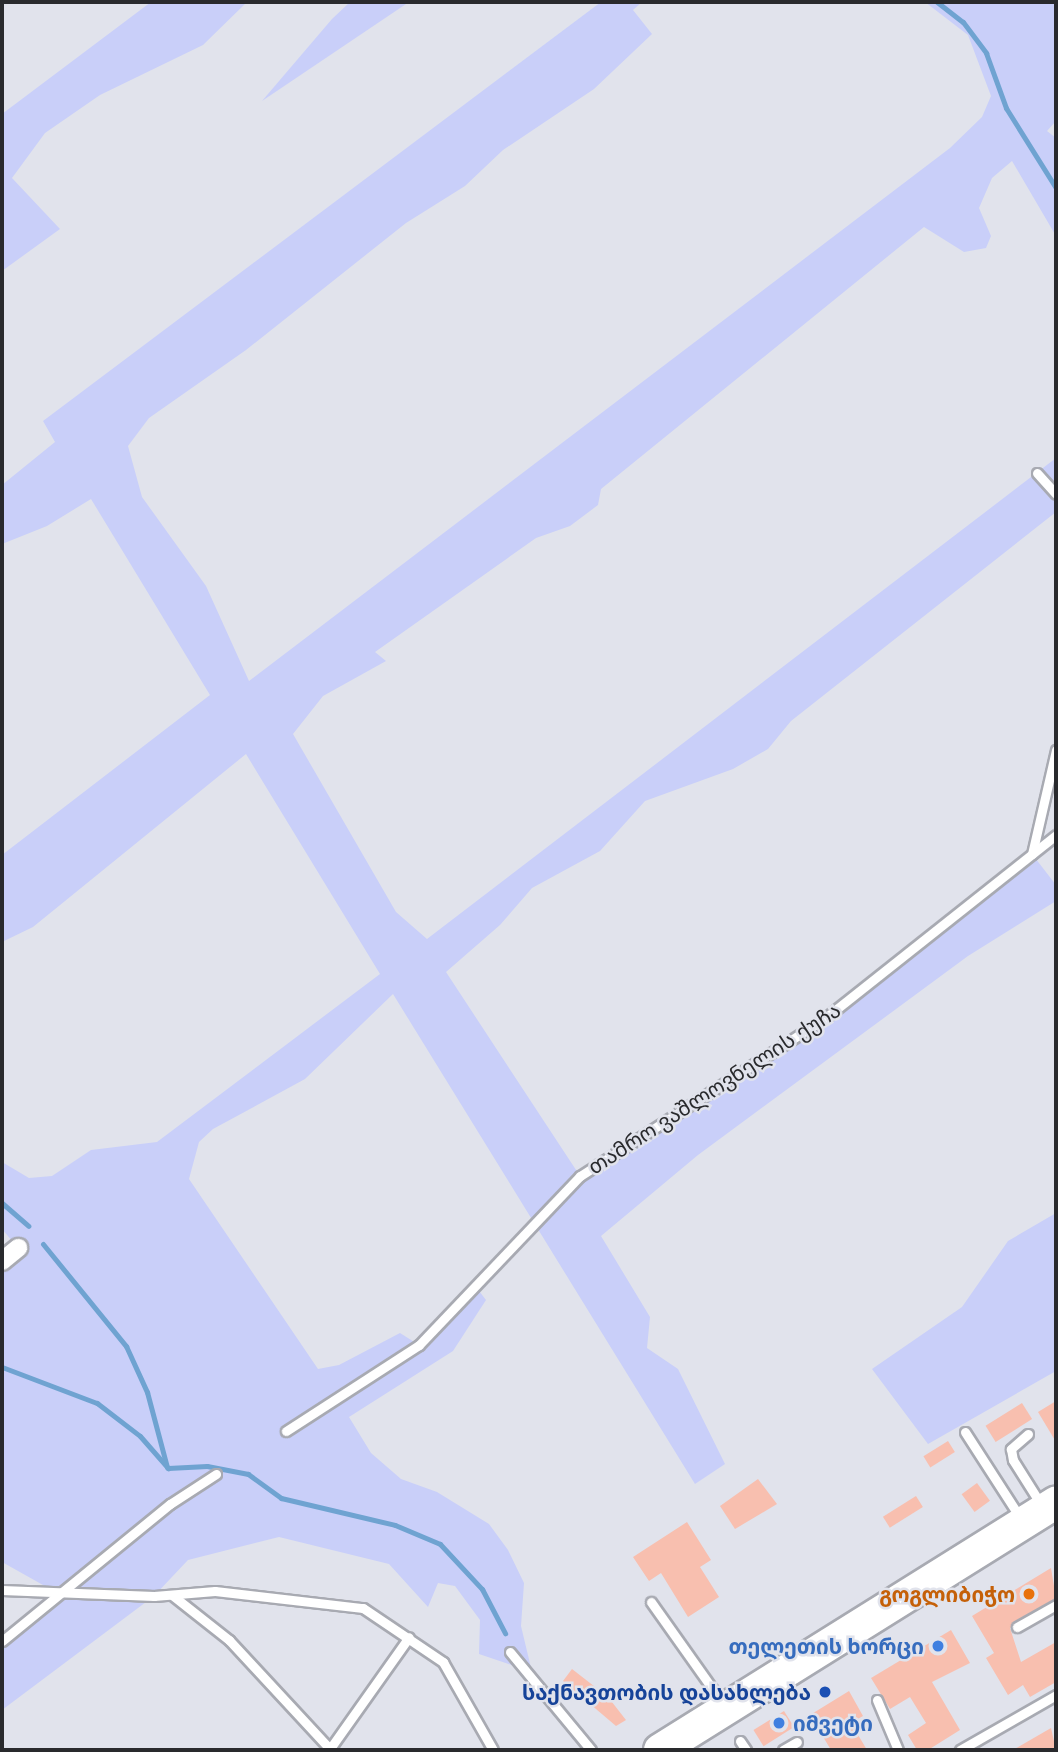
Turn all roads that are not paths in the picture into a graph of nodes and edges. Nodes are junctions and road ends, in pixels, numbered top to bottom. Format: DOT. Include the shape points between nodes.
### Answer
graph roads {
  1 [pos="1037,473"];
  2 [pos="1056,494"];
  3 [pos="1056,750"];
  4 [pos="1056,835"];
  5 [pos="1032,854"];
  6 [pos="19,1248"];
  7 [pos="2,1261"];
  8 [pos="286,1431"];
  9 [pos="965,1432"];
  10 [pos="1028,1434"];
  11 [pos="216,1474"];
  12 [pos="1042,1512"];
  13 [pos="2,1590"];
  14 [pos="60,1594"];
  15 [pos="172,1595"];
  16 [pos="651,1602"];
  17 [pos="1056,1605"];
  18 [pos="1017,1628"];
  19 [pos="409,1637"];
  20 [pos="2,1641"];
  21 [pos="510,1652"];
  22 [pos="1056,1695"];
  23 [pos="877,1700"];
  24 [pos="727,1709"];
  25 [pos="740,1741"];
  26 [pos="797,1742"];
  27 [pos="331,1750"];
  28 [pos="493,1750"];
  29 [pos="592,1750"];
  30 [pos="660,1750"];
  31 [pos="746,1750"];
  32 [pos="783,1750"];
  33 [pos="898,1750"];
  34 [pos="962,1750"];
  1 -- 2 [label="lane"];
  3 -- 5 [label="lane"];
  4 -- 5 [label="lane, თამრო ვაშლოვნელის ქუჩა"];
  5 -- 8 [label="lane, თამრო ვაშლოვნელის ქუჩა" via="824,1019 580,1176 419,1345"];
  6 -- 7 [label="street"];
  9 -- 12 [label="lane"];
  10 -- 12 [label="lane" via="1011,1449"];
  11 -- 14 [label="lane" via="170,1504"];
  12 -- 24 [label="highway"];
  13 -- 14 [label="lane"];
  14 -- 15 [label="lane"];
  14 -- 20 [label="lane"];
  15 -- 19 [label="lane" via="215,1591 363,1608"];
  15 -- 27 [label="lane" via="229,1640"];
  16 -- 24 [label="lane"];
  17 -- 18 [label="lane"];
  19 -- 27 [label="lane"];
  19 -- 28 [label="lane" via="443,1662"];
  21 -- 29 [label="lane"];
  22 -- 34 [label="lane"];
  23 -- 33 [label="lane"];
  24 -- 30 [label="highway"];
  25 -- 31 [label="lane"];
  26 -- 32 [label="lane"];
}
